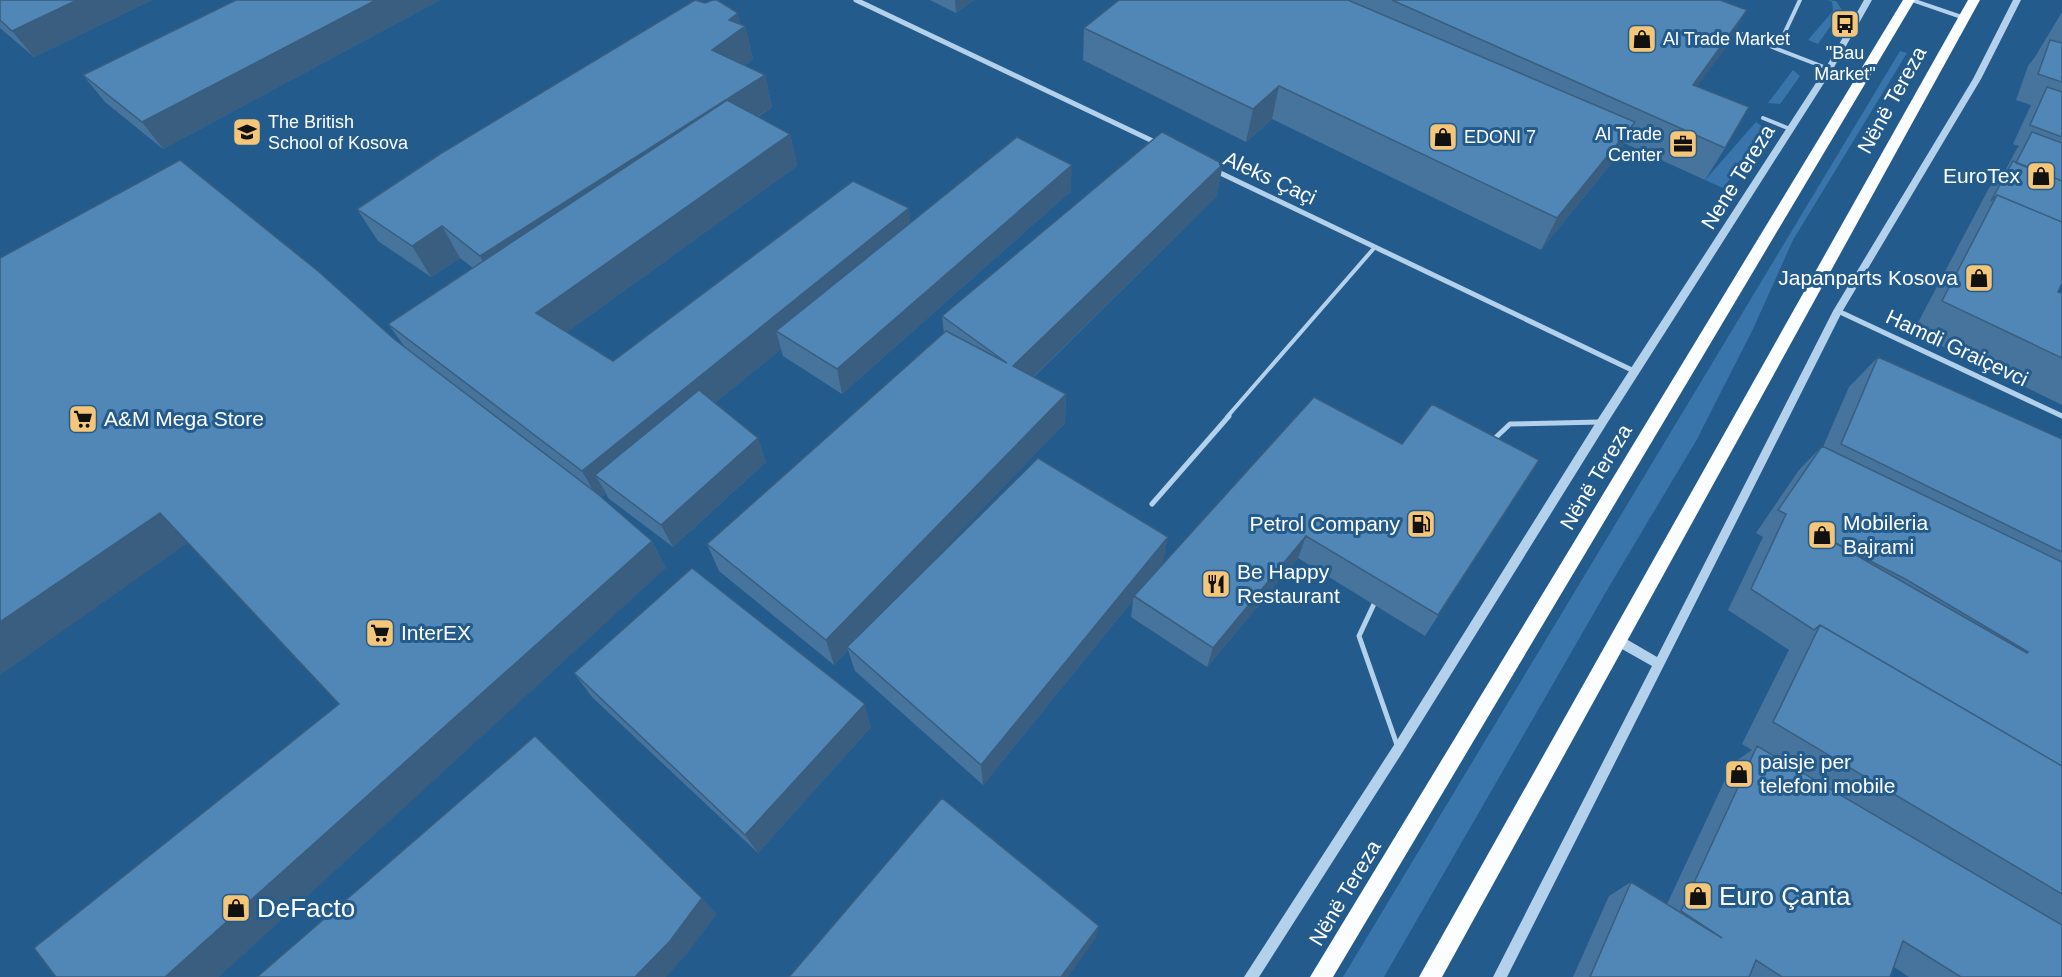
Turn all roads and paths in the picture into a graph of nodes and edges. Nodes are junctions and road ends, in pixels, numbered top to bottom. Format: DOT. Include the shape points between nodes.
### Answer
graph roads {
  1 [pos="856,0"];
  2 [pos="1800,0"];
  3 [pos="1868,0"];
  4 [pos="1910,0"];
  5 [pos="1974,0"];
  6 [pos="2017,0"];
  7 [pos="1964,17"];
  8 [pos="1723,27"];
  9 [pos="1777,49"];
  10 [pos="1829,69"];
  11 [pos="1763,118"];
  12 [pos="1790,129"];
  13 [pos="1170,149"];
  14 [pos="1202,165"];
  15 [pos="1375,247"];
  16 [pos="1838,310"];
  17 [pos="1636,372"];
  18 [pos="2062,416"];
  19 [pos="1602,422"];
  20 [pos="1484,449"];
  21 [pos="1152,504"];
  22 [pos="1374,604"];
  23 [pos="1617,640"];
  24 [pos="1659,664"];
  25 [pos="1398,749"];
  26 [pos="1251,977"];
  27 [pos="1321,977"];
  28 [pos="1430,977"];
  29 [pos="1500,977"];
  1 -- 13 [label="street"];
  2 -- 9 [label="lane"];
  3 -- 10 [label="street, Nene Tereza"];
  4 -- 7 [label="street"];
  4 -- 27 [label="highway, Nënë Tereza"];
  5 -- 7 [label="highway, Nënë Tereza"];
  6 -- 16 [label="street" via="1977,79"];
  7 -- 23 [label="highway, Nënë Tereza"];
  8 -- 9 [label="lane"];
  9 -- 10 [label="lane"];
  10 -- 12 [label="street, Nene Tereza"];
  11 -- 12 [label="lane"];
  12 -- 17 [label="street, Nene Tereza"];
  14 -- 15 [label="street, Aleks Çaçi"];
  15 -- 17 [label="street, Aleks Çaçi"];
  15 -- 21 [label="lane"];
  16 -- 18 [label="street, Hamdi Graiçevci"];
  16 -- 24 [label="street"];
  17 -- 19 [label="street, Nënë Tereza"];
  19 -- 20 [label="lane" via="1510,424"];
  19 -- 25 [label="street, Nënë Tereza"];
  22 -- 25 [label="lane" via="1359,636"];
  23 -- 24 [label="street"];
  23 -- 28 [label="highway, Nënë Tereza"];
  24 -- 29 [label="street"];
  25 -- 26 [label="street, Nënë Tereza"];
}
